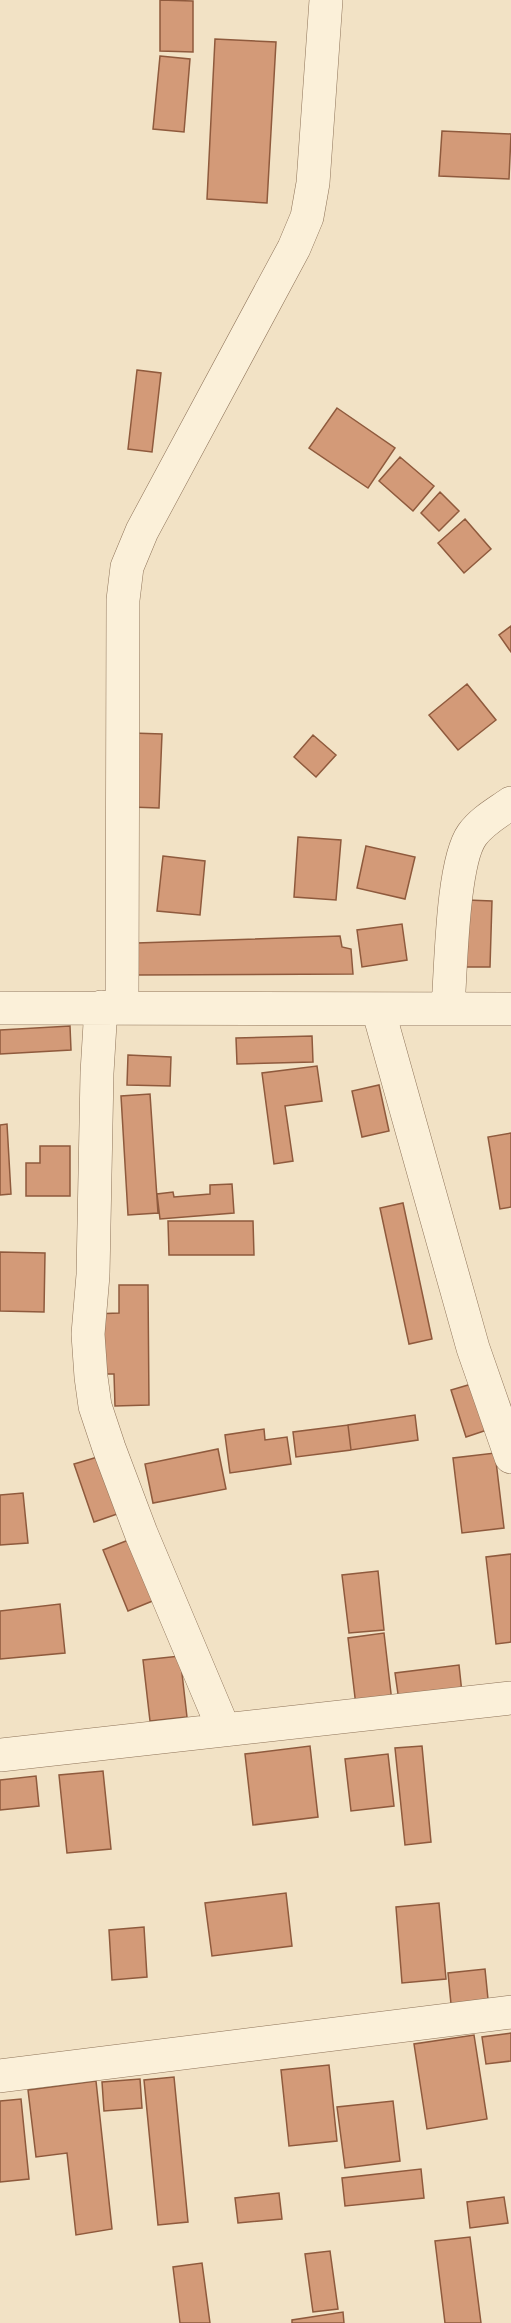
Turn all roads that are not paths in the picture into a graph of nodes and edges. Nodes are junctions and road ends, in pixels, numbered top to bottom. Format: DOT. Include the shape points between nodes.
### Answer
graph roads {
  1 [pos="326,0"];
  2 [pos="511,803"];
  3 [pos="112,1007"];
  4 [pos="448,1007"];
  5 [pos="0,1008"];
  6 [pos="378,1009"];
  7 [pos="511,1009"];
  8 [pos="511,1457"];
  9 [pos="511,1698"];
  10 [pos="224,1730"];
  11 [pos="0,1755"];
  12 [pos="511,2012"];
  13 [pos="0,2076"];
  1 -- 3 [label="street" via="313,183 307,216 294,248 142,531 128,567 123,600"];
  2 -- 4 [label="street" via="484,822 471,837 464,855"];
  3 -- 5 [label="street"];
  3 -- 6 [label="street"];
  3 -- 10 [label="street" via="97,1073 88,1334 95,1406 141,1533"];
  4 -- 6 [label="street"];
  4 -- 7 [label="street"];
  6 -- 8 [label="street" via="473,1348"];
  9 -- 10 [label="street"];
  10 -- 11 [label="street"];
  12 -- 13 [label="street"];
}
